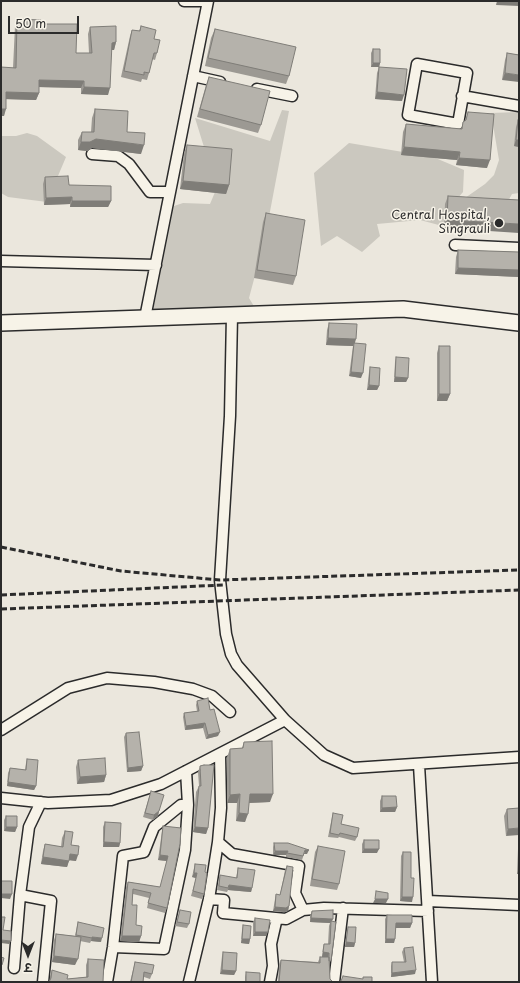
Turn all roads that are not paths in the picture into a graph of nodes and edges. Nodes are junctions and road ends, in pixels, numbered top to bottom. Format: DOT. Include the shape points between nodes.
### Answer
graph roads {
  1 [pos="184,1"];
  2 [pos="208,1"];
  3 [pos="193,76"];
  4 [pos="231,84"];
  5 [pos="246,87"];
  6 [pos="292,96"];
  7 [pos="462,96"];
  8 [pos="519,106"];
  9 [pos="92,154"];
  10 [pos="170,192"];
  11 [pos="455,245"];
  12 [pos="519,248"];
  13 [pos="1,261"];
  14 [pos="156,265"];
  15 [pos="232,315"];
  16 [pos="145,318"];
  17 [pos="1,323"];
  18 [pos="519,323"];
  19 [pos="230,712"];
  20 [pos="285,720"];
  21 [pos="1,730"];
  22 [pos="220,754"];
  23 [pos="519,757"];
  24 [pos="420,765"];
  25 [pos="186,771"];
  26 [pos="1,798"];
  27 [pos="41,802"];
  28 [pos="188,805"];
  29 [pos="218,842"];
  30 [pos="20,895"];
  31 [pos="210,899"];
  32 [pos="519,905"];
  33 [pos="428,906"];
  34 [pos="343,908"];
  35 [pos="302,910"];
  36 [pos="276,922"];
  37 [pos="113,947"];
  38 [pos="14,968"];
  39 [pos="42,982"];
  40 [pos="107,982"];
  41 [pos="189,982"];
  42 [pos="270,982"];
  43 [pos="334,982"];
  44 [pos="432,982"];
  1 -- 2 [label="street"];
  2 -- 3 [label="street"];
  3 -- 4 [label="street"];
  3 -- 10 [label="street"];
  5 -- 6 [label="street"];
  7 -- 7 [label="street" via="458,124 408,115 417,64 466,73"];
  7 -- 8 [label="street"];
  9 -- 10 [label="street" via="118,156 129,164 150,192"];
  10 -- 14 [label="street"];
  11 -- 12 [label="street"];
  13 -- 14 [label="street"];
  14 -- 16 [label="street"];
  15 -- 16 [label="main road"];
  15 -- 18 [label="main road" via="403,309"];
  15 -- 20 [label="street" via="230,416 220,580 226,634 230,654"];
  16 -- 17 [label="main road"];
  19 -- 21 [label="street" via="212,696 193,689 108,678 68,688"];
  20 -- 22 [label="street"];
  20 -- 24 [label="street" via="324,755 353,768"];
  22 -- 25 [label="street"];
  22 -- 29 [label="street" via="221,808"];
  23 -- 24 [label="street"];
  24 -- 33 [label="street"];
  25 -- 27 [label="street" via="161,784 111,800"];
  25 -- 28 [label="street"];
  26 -- 27 [label="street"];
  27 -- 30 [label="street" via="29,828"];
  28 -- 37 [label="street" via="181,805 154,826 144,852 123,856"];
  28 -- 37 [label="street" via="185,850 164,949"];
  29 -- 31 [label="street"];
  29 -- 35 [label="street" via="232,854 299,866 295,893"];
  30 -- 38 [label="street"];
  30 -- 39 [label="street" via="51,901"];
  31 -- 35 [label="street" via="224,900 224,913 286,919"];
  31 -- 41 [label="street"];
  32 -- 33 [label="street"];
  33 -- 34 [label="street"];
  33 -- 44 [label="street"];
  34 -- 35 [label="street"];
  34 -- 43 [label="street"];
  36 -- 42 [label="street" via="271,944 273,966"];
  37 -- 40 [label="street"];
}
